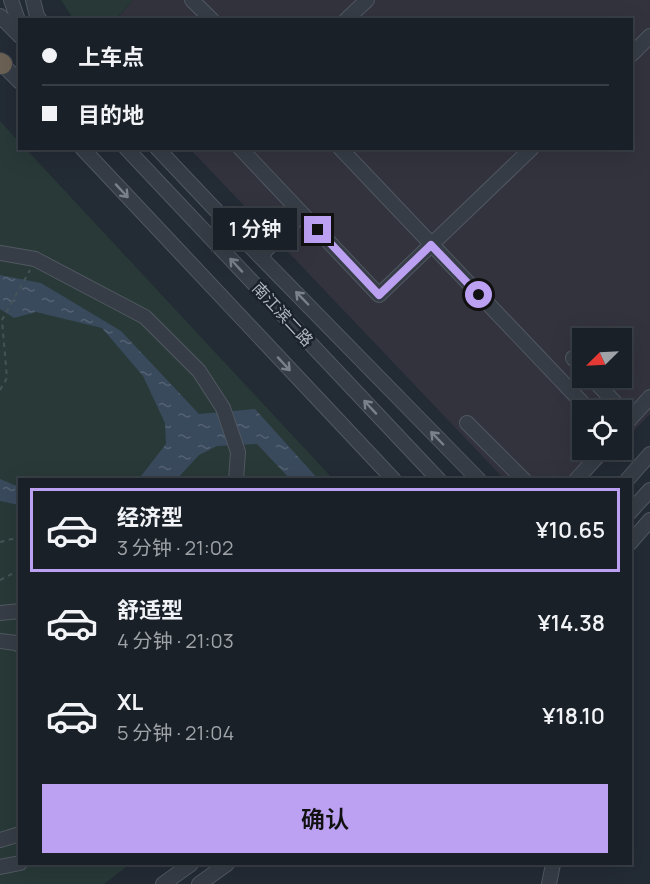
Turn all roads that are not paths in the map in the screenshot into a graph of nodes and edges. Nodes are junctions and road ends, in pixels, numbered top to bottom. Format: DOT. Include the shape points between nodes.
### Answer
graph roads {
  1 [pos="11,0"];
  2 [pos="33,0"];
  3 [pos="192,0"];
  4 [pos="367,0"];
  5 [pos="0,16"];
  6 [pos="38,18"];
  7 [pos="210,18"];
  8 [pos="348,18"];
  9 [pos="18,20"];
  10 [pos="18,34"];
  11 [pos="650,36"];
  12 [pos="633,53"];
  13 [pos="1,63"];
  14 [pos="18,80"];
  15 [pos="84,150"];
  16 [pos="128,150"];
  17 [pos="159,150"];
  18 [pos="242,150"];
  19 [pos="342,150"];
  20 [pos="530,150"];
  21 [pos="302,214"];
  22 [pos="431,245"];
  23 [pos="0,253"];
  24 [pos="260,256"];
  25 [pos="650,397"];
  26 [pos="579,400"];
  27 [pos="632,417"];
  28 [pos="468,423"];
  29 [pos="650,454"];
  30 [pos="594,460"];
  31 [pos="236,478"];
  32 [pos="392,478"];
  33 [pos="438,478"];
  34 [pos="476,478"];
  35 [pos="522,478"];
  36 [pos="578,478"];
  37 [pos="629,478"];
  38 [pos="650,490"];
  39 [pos="632,510"];
  40 [pos="650,520"];
  41 [pos="632,541"];
  42 [pos="18,611"];
  43 [pos="0,613"];
  44 [pos="0,641"];
  45 [pos="18,644"];
  46 [pos="18,835"];
  47 [pos="0,840"];
  48 [pos="18,863"];
  49 [pos="190,865"];
  50 [pos="226,865"];
  51 [pos="553,865"];
  52 [pos="0,867"];
  53 [pos="163,884"];
  54 [pos="199,884"];
  55 [pos="549,884"];
  1 -- 9 [label="street"];
  2 -- 6 [label="street"];
  3 -- 7 [label="street"];
  4 -- 8 [label="street"];
  5 -- 10 [label="street"];
  11 -- 12 [label="street"];
  13 -- 14 [label="street"];
  15 -- 32 [label="street, 南江滨二路, one-way"];
  33 -- 16 [label="street, 南江滨二路, one-way"];
  17 -- 24 [label="street"];
  18 -- 21 [label="street"];
  19 -- 22 [label="street"];
  20 -- 22 [label="street"];
  21 -- 22 [label="street" via="379,295"];
  21 -- 24 [label="street"];
  22 -- 26 [label="street"];
  23 -- 31 [label="street" via="35,259 145,317 199,371 223,408 238,452"];
  34 -- 24 [label="street, one-way"];
  25 -- 27 [label="street"];
  28 -- 35 [label="street"];
  29 -- 37 [label="street"];
  30 -- 36 [label="street"];
  38 -- 39 [label="street"];
  40 -- 41 [label="street"];
  42 -- 43 [label="street"];
  44 -- 45 [label="street"];
  46 -- 47 [label="street"];
  48 -- 52 [label="street"];
  49 -- 53 [label="street"];
  50 -- 54 [label="street"];
  51 -- 55 [label="street"];
}
